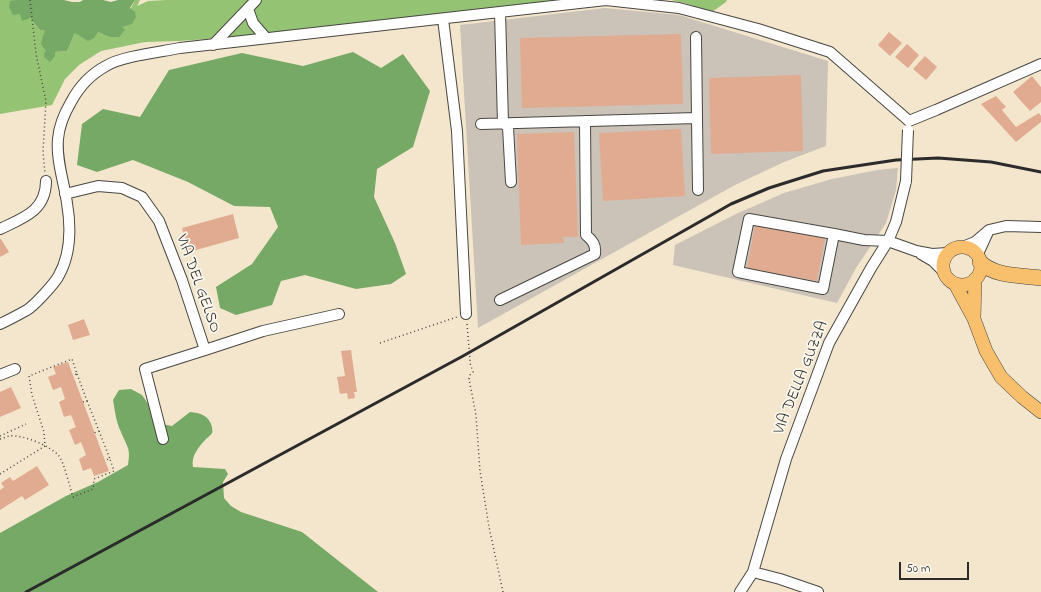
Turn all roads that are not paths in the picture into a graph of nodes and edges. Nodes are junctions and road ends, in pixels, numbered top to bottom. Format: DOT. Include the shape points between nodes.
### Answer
graph roads {
  1 [pos="256,0"];
  2 [pos="248,9"];
  3 [pos="500,12"];
  4 [pos="443,18"];
  5 [pos="696,37"];
  6 [pos="266,38"];
  7 [pos="213,44"];
  8 [pos="1041,64"];
  9 [pos="697,118"];
  10 [pos="585,121"];
  11 [pos="503,123"];
  12 [pos="481,124"];
  13 [pos="908,126"];
  14 [pos="46,181"];
  15 [pos="511,182"];
  16 [pos="698,190"];
  17 [pos="65,194"];
  18 [pos="1041,227"];
  19 [pos="0,230"];
  20 [pos="989,230"];
  21 [pos="834,234"];
  22 [pos="888,241"];
  23 [pos="954,250"];
  24 [pos="916,251"];
  25 [pos="978,259"];
  26 [pos="944,272"];
  27 [pos="1041,278"];
  28 [pos="976,279"];
  29 [pos="954,284"];
  30 [pos="500,300"];
  31 [pos="339,314"];
  32 [pos="466,314"];
  33 [pos="974,319"];
  34 [pos="0,324"];
  35 [pos="205,350"];
  36 [pos="15,369"];
  37 [pos="0,375"];
  38 [pos="1041,412"];
  39 [pos="162,439"];
  40 [pos="753,572"];
  41 [pos="740,592"];
  42 [pos="818,592"];
  1 -- 2 [label="street"];
  2 -- 6 [label="street" via="253,23"];
  2 -- 7 [label="street"];
  3 -- 4 [label="street"];
  3 -- 11 [label="street"];
  3 -- 13 [label="street" via="606,0 679,8 758,29 830,52"];
  4 -- 6 [label="street"];
  4 -- 32 [label="street" via="457,131"];
  5 -- 9 [label="street"];
  6 -- 7 [label="street"];
  7 -- 17 [label="street" via="122,60 107,65 92,75 73,97 60,127 60,169"];
  8 -- 13 [label="street"];
  9 -- 10 [label="street"];
  9 -- 16 [label="street"];
  10 -- 11 [label="street"];
  10 -- 30 [label="street" via="586,235 596,247 595,254"];
  11 -- 12 [label="street"];
  11 -- 15 [label="street" via="508,127"];
  13 -- 22 [label="street, VIA DELLA GUZZA, bridge" via="906,181 896,222"];
  14 -- 19 [label="street" via="45,198 40,205"];
  17 -- 34 [label="street" via="70,233 64,265 58,277 29,309"];
  17 -- 35 [label="street, VIA DEL GELSO" via="98,186 122,188 142,197 159,221"];
  18 -- 20 [label="street" via="1006,226"];
  20 -- 23 [label="street" via="975,242"];
  20 -- 25 [label="street"];
  21 -- 21 [label="street" via="824,289 738,272 749,219"];
  21 -- 22 [label="street" via="864,240"];
  22 -- 24 [label="street"];
  22 -- 40 [label="street, VIA DELLA GUZZA" via="870,268 829,343 786,458"];
  23 -- 24 [label="street" via="932,254"];
  23 -- 25 [label="main road" via="970,249"];
  23 -- 26 [label="main road" via="943,262"];
  24 -- 26 [label="street" via="933,261"];
  25 -- 27 [label="highway" via="986,267 999,272"];
  25 -- 28 [label="main road" via="980,271"];
  26 -- 29 [label="main road"];
  28 -- 29 [label="main road" via="966,285"];
  28 -- 33 [label="main road"];
  29 -- 33 [label="main road"];
  31 -- 35 [label="street, VIA DEL GELSO" via="263,331"];
  33 -- 38 [label="main road" via="986,351 1001,377"];
  35 -- 39 [label="street" via="145,369"];
  36 -- 37 [label="street"];
  40 -- 41 [label="street, VIA DELLA GUZZA"];
  40 -- 42 [label="street"];
}
